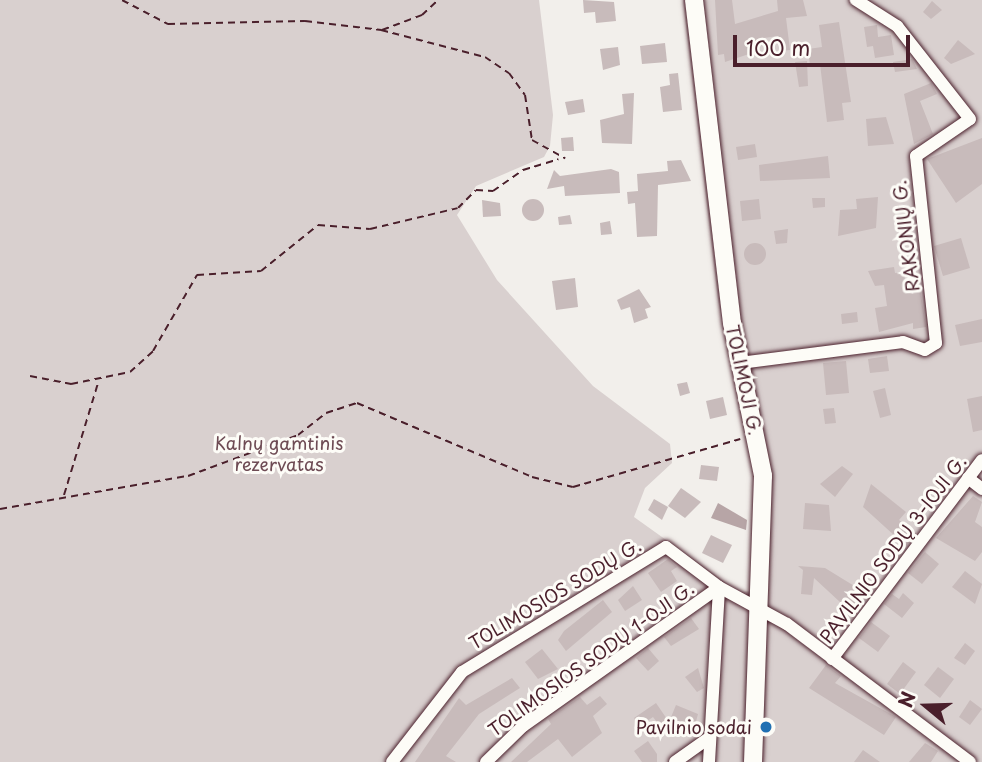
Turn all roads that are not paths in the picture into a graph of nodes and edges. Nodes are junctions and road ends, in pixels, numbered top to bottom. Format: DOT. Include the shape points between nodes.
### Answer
graph roads {
  1 [pos="694,0"];
  2 [pos="856,0"];
  3 [pos="740,363"];
  4 [pos="982,460"];
  5 [pos="968,478"];
  6 [pos="982,489"];
  7 [pos="719,587"];
  8 [pos="762,609"];
  9 [pos="832,659"];
  10 [pos="710,737"];
  11 [pos="392,762"];
  12 [pos="486,762"];
  13 [pos="675,762"];
  14 [pos="709,762"];
  15 [pos="753,762"];
  16 [pos="970,762"];
  1 -- 3 [label="street, TOLIMOJI G."];
  2 -- 3 [label="street, RAKONIŲ G." via="897,26 970,119 916,156 936,342 925,350 904,342"];
  3 -- 8 [label="street, TOLIMOJI G." via="765,502"];
  4 -- 5 [label="street, PAVILNIO SODŲ 3-IOJI G."];
  5 -- 6 [label="street"];
  5 -- 9 [label="street, PAVILNIO SODŲ 3-IOJI G."];
  7 -- 8 [label="street, TOLIMOSIOS SODŲ G."];
  7 -- 10 [label="street"];
  7 -- 11 [label="street, TOLIMOSIOS SODŲ G." via="666,547 462,671"];
  7 -- 12 [label="street, TOLIMOSIOS SODŲ 1-OJI G." via="523,726"];
  8 -- 9 [label="street, TOLIMOSIOS SODŲ G."];
  8 -- 15 [label="street, TOLIMOJI G."];
  9 -- 16 [label="street, TOLIMOSIOS SODŲ G."];
  10 -- 13 [label="street"];
  10 -- 14 [label="street"];
}
